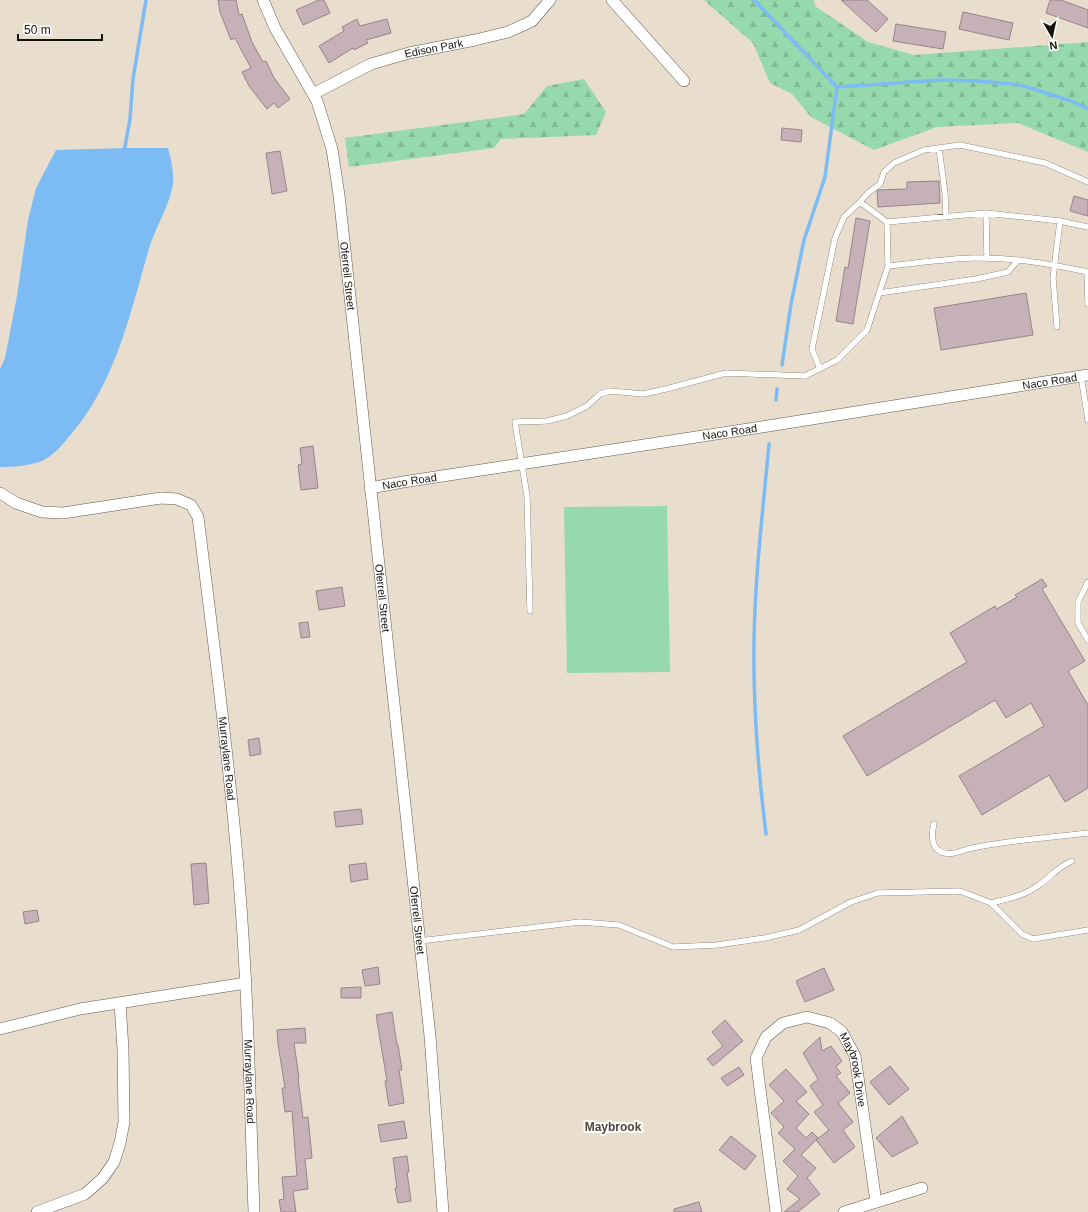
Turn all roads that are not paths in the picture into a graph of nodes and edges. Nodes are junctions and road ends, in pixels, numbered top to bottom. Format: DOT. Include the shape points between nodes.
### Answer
graph roads {
  1 [pos="263,0"];
  2 [pos="550,0"];
  3 [pos="612,0"];
  4 [pos="684,80"];
  5 [pos="313,94"];
  6 [pos="939,148"];
  7 [pos="1088,182"];
  8 [pos="860,202"];
  9 [pos="986,214"];
  10 [pos="946,217"];
  11 [pos="1060,221"];
  12 [pos="887,222"];
  13 [pos="1088,227"];
  14 [pos="987,258"];
  15 [pos="1018,260"];
  16 [pos="1055,265"];
  17 [pos="888,266"];
  18 [pos="1087,272"];
  19 [pos="879,293"];
  20 [pos="1088,304"];
  21 [pos="1057,327"];
  22 [pos="820,369"];
  23 [pos="1084,375"];
  24 [pos="1088,420"];
  25 [pos="521,464"];
  26 [pos="370,488"];
  27 [pos="0,494"];
  28 [pos="1088,582"];
  29 [pos="530,611"];
  30 [pos="1088,640"];
  31 [pos="934,824"];
  32 [pos="1088,833"];
  33 [pos="1072,861"];
  34 [pos="991,903"];
  35 [pos="1088,930"];
  36 [pos="419,941"];
  37 [pos="246,983"];
  38 [pos="120,1003"];
  39 [pos="0,1029"];
  40 [pos="922,1188"];
  41 [pos="876,1202"];
  42 [pos="37,1212"];
  43 [pos="254,1212"];
  44 [pos="443,1212"];
  45 [pos="776,1212"];
  46 [pos="844,1212"];
  1 -- 5 [label="street, Oferrell Street" via="275,28"];
  2 -- 5 [label="street, Edison Park" via="532,21 508,32 409,53 371,64"];
  3 -- 4 [label="street"];
  5 -- 26 [label="street, Oferrell Street" via="332,149 339,196"];
  6 -- 7 [label="lane" via="960,145 1045,163"];
  6 -- 8 [label="lane" via="924,150 894,164 884,172 880,184"];
  6 -- 10 [label="lane"];
  8 -- 12 [label="lane"];
  8 -- 22 [label="lane" via="844,217 836,238 812,349"];
  9 -- 10 [label="lane"];
  9 -- 11 [label="lane"];
  9 -- 14 [label="lane"];
  10 -- 12 [label="lane"];
  11 -- 13 [label="lane"];
  11 -- 16 [label="lane"];
  12 -- 17 [label="lane"];
  14 -- 15 [label="lane"];
  14 -- 17 [label="lane"];
  15 -- 16 [label="lane"];
  15 -- 19 [label="lane" via="1008,272"];
  16 -- 18 [label="lane"];
  16 -- 21 [label="lane" via="1053,278"];
  17 -- 19 [label="lane"];
  18 -- 20 [label="lane"];
  19 -- 22 [label="lane" via="867,330 837,360"];
  22 -- 25 [label="lane" via="805,376 726,373 643,394 610,391 600,394 587,406 567,416 547,421 515,422"];
  23 -- 24 [label="lane"];
  23 -- 25 [label="street, Naco Road"];
  25 -- 26 [label="street, Naco Road"];
  25 -- 29 [label="lane" via="527,496"];
  26 -- 36 [label="street, Oferrell Street"];
  27 -- 37 [label="street, Murraylane Road" via="22,506 42,512 63,513 161,498 177,498 191,505 198,518 239,879"];
  28 -- 30 [label="lane" via="1078,602 1078,623"];
  31 -- 32 [label="lane" via="936,847 947,853"];
  33 -- 34 [label="lane" via="1018,897"];
  34 -- 35 [label="lane" via="1022,934 1033,939"];
  34 -- 36 [label="lane" via="960,891 878,893 851,902 799,930 717,946 673,947 618,925 580,922"];
  36 -- 44 [label="street, Oferrell Street" via="430,1036"];
  37 -- 38 [label="street"];
  37 -- 43 [label="street, Murraylane Road"];
  38 -- 39 [label="street" via="80,1009"];
  38 -- 42 [label="street" via="124,1122 114,1162 103,1178 85,1194"];
  40 -- 41 [label="street"];
  41 -- 45 [label="street, Maybrook Drive" via="855,1056 842,1032 830,1022 807,1017 783,1023 766,1037 756,1058"];
  41 -- 46 [label="street"];
}
